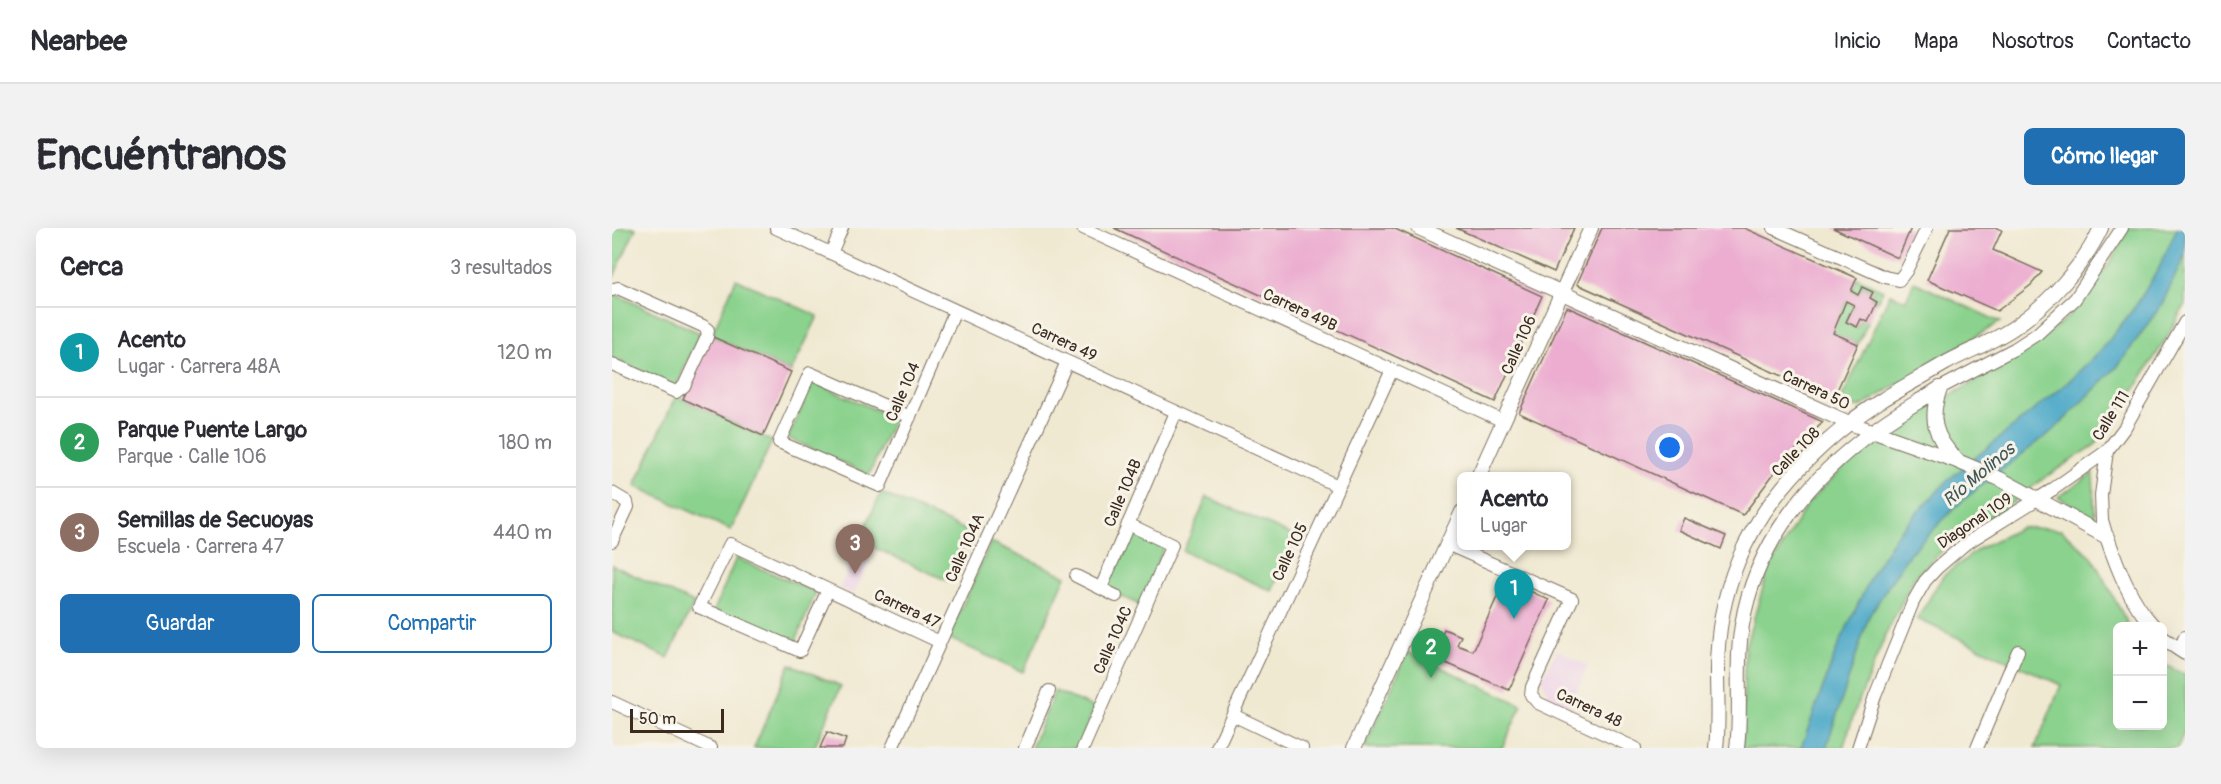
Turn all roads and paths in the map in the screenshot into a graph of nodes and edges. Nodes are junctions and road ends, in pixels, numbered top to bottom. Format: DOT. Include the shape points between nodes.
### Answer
graph roads {
  1 [pos="776,228"];
  2 [pos="842,228"];
  3 [pos="1083,228"];
  4 [pos="1419,228"];
  5 [pos="1591,228"];
  6 [pos="1774,228"];
  7 [pos="1927,228"];
  8 [pos="2101,228"];
  9 [pos="2122,228"];
  10 [pos="831,253"];
  11 [pos="613,289"];
  12 [pos="1561,292"];
  13 [pos="956,310"];
  14 [pos="2185,322"];
  15 [pos="2180,346"];
  16 [pos="1067,362"];
  17 [pos="612,364"];
  18 [pos="1392,370"];
  19 [pos="1940,388"];
  20 [pos="1176,412"];
  21 [pos="910,417"];
  22 [pos="1503,421"];
  23 [pos="1849,423"];
  24 [pos="1872,432"];
  25 [pos="2107,451"];
  26 [pos="1961,462"];
  27 [pos="1480,472"];
  28 [pos="1338,486"];
  29 [pos="612,493"];
  30 [pos="2037,499"];
  31 [pos="1457,521"];
  32 [pos="1128,524"];
  33 [pos="2107,537"];
  34 [pos="612,542"];
  35 [pos="1447,544"];
  36 [pos="1457,548"];
  37 [pos="1461,550"];
  38 [pos="1076,576"];
  39 [pos="1101,588"];
  40 [pos="828,590"];
  41 [pos="1116,596"];
  42 [pos="2149,622"];
  43 [pos="2185,637"];
  44 [pos="2167,641"];
  45 [pos="940,642"];
  46 [pos="2018,651"];
  47 [pos="2182,652"];
  48 [pos="1049,691"];
  49 [pos="612,702"];
  50 [pos="1233,715"];
  51 [pos="711,748"];
  52 [pos="892,748"];
  53 [pos="1024,748"];
  54 [pos="1083,748"];
  55 [pos="1217,748"];
  56 [pos="1302,748"];
  57 [pos="1354,748"];
  58 [pos="1635,748"];
  59 [pos="1716,748"];
  60 [pos="1737,748"];
  61 [pos="1858,748"];
  62 [pos="1977,748"];
  1 -- 10 [label="street, Carrera 49"];
  2 -- 10 [label="street"];
  3 -- 18 [label="street, Carrera 49B"];
  4 -- 12 [label="street, Carrera 50"];
  5 -- 12 [label="street, Calle 106"];
  6 -- 7 [label="street" via="1899,280"];
  8 -- 23 [label="street, Calle 108" via="2071,275 2016,326 1946,363"];
  9 -- 19 [label="street" via="2075,299 2037,334"];
  10 -- 13 [label="street, Carrera 49"];
  11 -- 17 [label="street" via="708,330 681,390 676,392"];
  12 -- 22 [label="street, Calle 106"];
  12 -- 23 [label="street, Carrera 50"];
  13 -- 16 [label="street, Carrera 49"];
  13 -- 21 [label="street, Calle 104"];
  14 -- 15 [label="street, Calle 111"];
  15 -- 25 [label="street, Calle 111"];
  16 -- 20 [label="street, Carrera 49"];
  16 -- 45 [label="street, Calle 104A"];
  18 -- 22 [label="street, Carrera 49B"];
  18 -- 28 [label="street, Calle 105"];
  19 -- 24 [label="street"];
  19 -- 26 [label="street" via="1934,417 1936,429 1947,450"];
  20 -- 28 [label="street, Carrera 49"];
  20 -- 32 [label="street, Calle 104B"];
  21 -- 21 [label="street, Calle 104" via="880,486 779,442 810,373"];
  22 -- 27 [label="street, Calle 106"];
  23 -- 24 [label="street, Carrera 50"];
  23 -- 59 [label="street, Calle 108" via="1811,458 1763,513 1738,562 1721,622"];
  24 -- 26 [label="street, Carrera 50"];
  24 -- 60 [label="street" via="1792,509 1762,559 1741,627"];
  25 -- 30 [label="street, Diagonal 109"];
  25 -- 33 [label="street, Calle 111" via="2101,495"];
  26 -- 30 [label="street, Carrera 50"];
  28 -- 50 [label="street, Calle 105"];
  29 -- 34 [label="street" via="627,502 628,507"];
  30 -- 33 [label="street, Carrera 50"];
  30 -- 61 [label="street, Diagonal 109" via="1965,544 1925,581 1875,696"];
  31 -- 35 [label="street"];
  32 -- 39 [label="street, Calle 104B"];
  32 -- 54 [label="street, Calle 104C" via="1173,544"];
  33 -- 42 [label="street" via="2125,585"];
  35 -- 36 [label="street, Carrera 48"];
  35 -- 57 [label="street"];
  37 -- 58 [label="street, Carrera 48" via="1572,599 1532,687 1532,695 1538,703"];
  38 -- 39 [label="street"];
  39 -- 41 [label="street"];
  40 -- 40 [label="street, Carrera 47" via="800,651 699,607 730,544"];
  40 -- 45 [label="street, Carrera 47"];
  43 -- 47 [label="street"];
  44 -- 47 [label="street"];
  45 -- 52 [label="street, Calle 104A"];
  46 -- 62 [label="street"];
  48 -- 53 [label="street"];
  49 -- 51 [label="street"];
  50 -- 55 [label="street, Calle 105"];
  50 -- 56 [label="street"];
}
